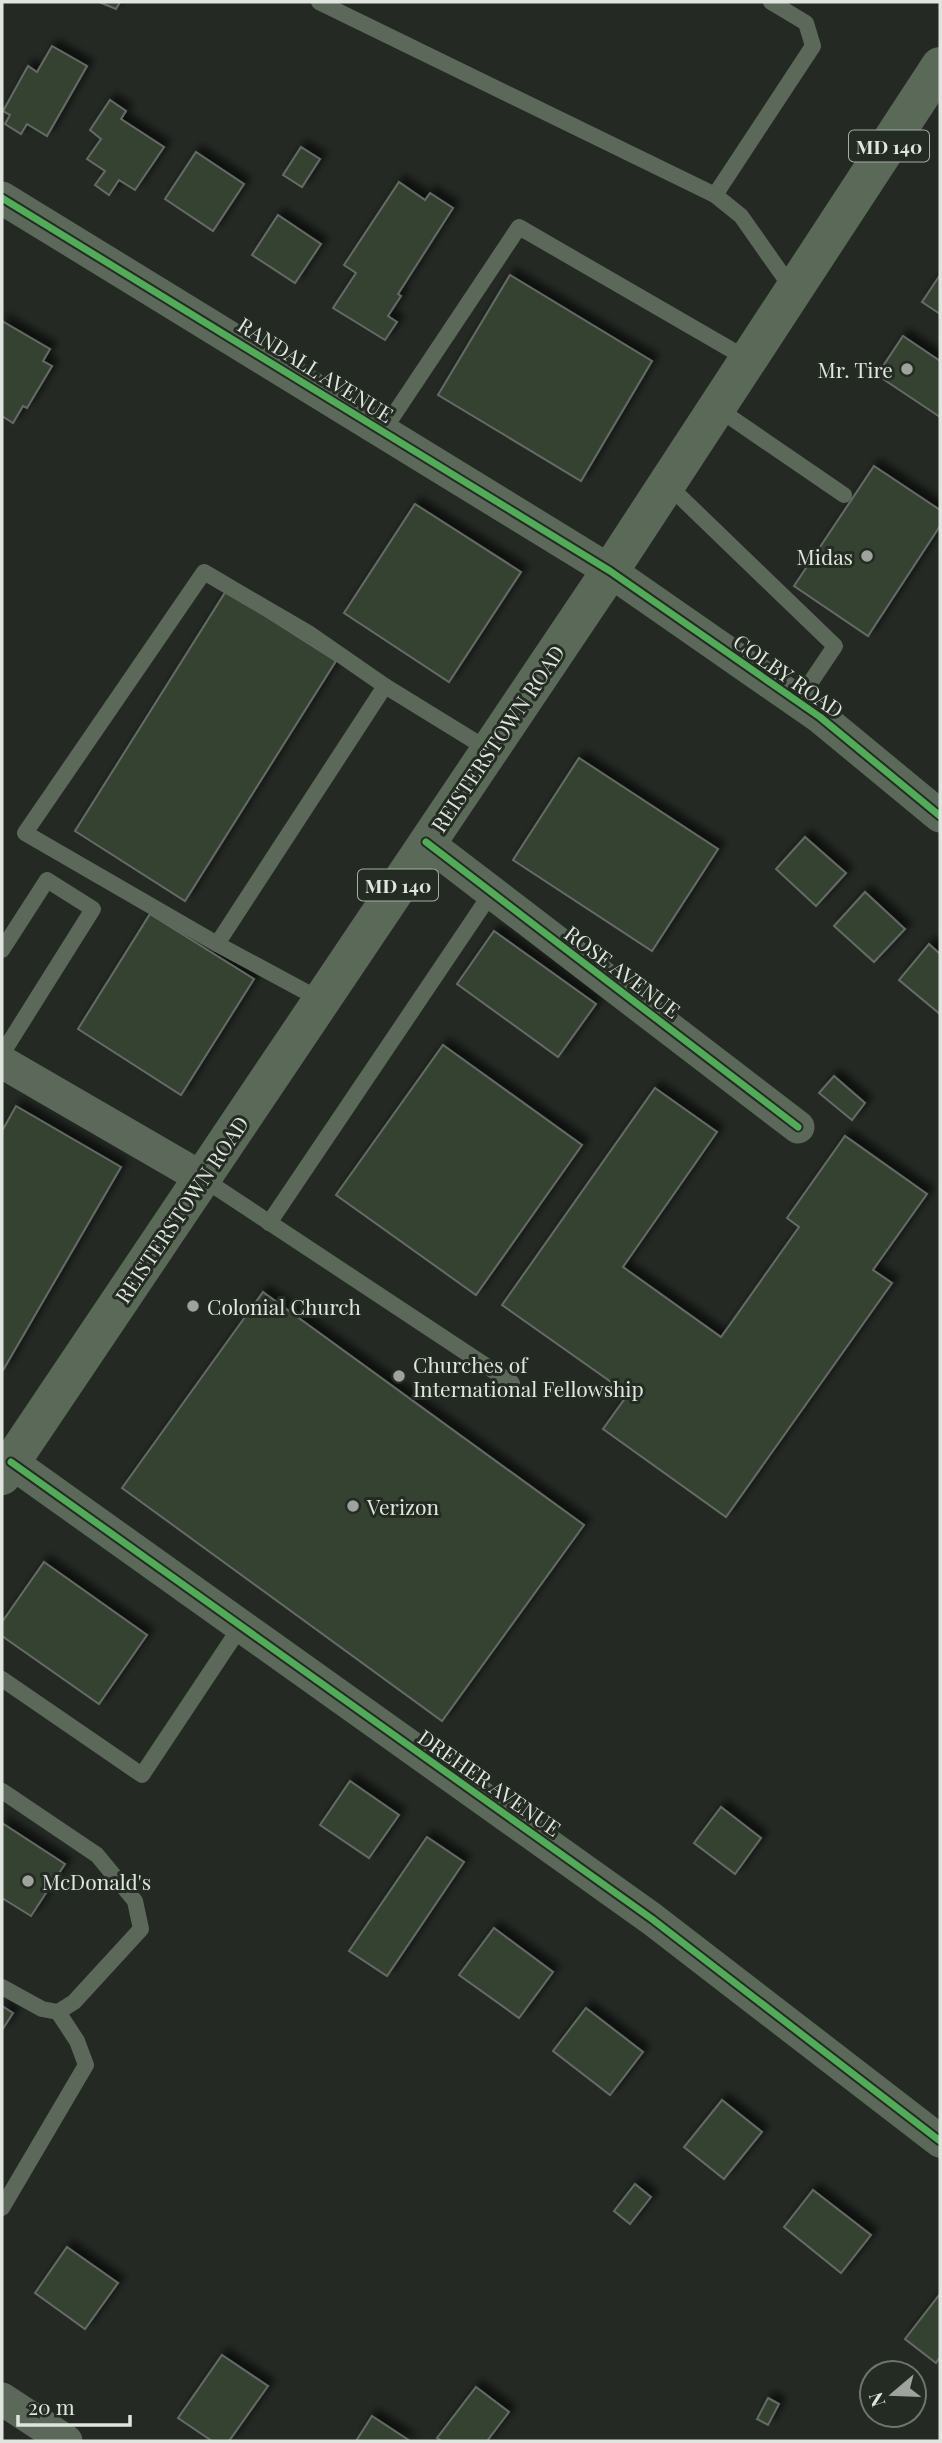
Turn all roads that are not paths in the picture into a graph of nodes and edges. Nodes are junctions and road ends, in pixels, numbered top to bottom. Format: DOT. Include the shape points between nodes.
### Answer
graph roads {
  1 [pos="319,2"];
  2 [pos="771,2"];
  3 [pos="940,66"];
  4 [pos="715,195"];
  5 [pos="2,198"];
  6 [pos="794,292"];
  7 [pos="749,360"];
  8 [pos="717,408"];
  9 [pos="383,431"];
  10 [pos="667,484"];
  11 [pos="845,495"];
  12 [pos="610,571"];
  13 [pos="386,686"];
  14 [pos="797,701"];
  15 [pos="489,750"];
  16 [pos="940,816"];
  17 [pos="426,842"];
  18 [pos="492,892"];
  19 [pos="217,944"];
  20 [pos="2,950"];
  21 [pos="321,1000"];
  22 [pos="2,1054"];
  23 [pos="2,1062"];
  24 [pos="798,1127"];
  25 [pos="202,1178"];
  26 [pos="269,1223"];
  27 [pos="512,1383"];
  28 [pos="6,1469"];
  29 [pos="242,1626"];
  30 [pos="2,1679"];
  31 [pos="2,1791"];
  32 [pos="2,1987"];
  33 [pos="50,2011"];
  34 [pos="940,2141"];
  35 [pos="2,2207"];
  36 [pos="2,2399"];
  37 [pos="66,2441"];
  1 -- 4 [label="lane"];
  2 -- 4 [label="lane" via="806,23 813,46"];
  3 -- 6 [label="main road, REISTERSTOWN ROAD / MD 140"];
  4 -- 6 [label="lane" via="741,216"];
  5 -- 9 [label="street, RANDALL AVENUE"];
  6 -- 7 [label="main road, REISTERSTOWN ROAD / MD 140"];
  7 -- 8 [label="main road, REISTERSTOWN ROAD / MD 140"];
  7 -- 9 [label="lane" via="519,227"];
  8 -- 10 [label="main road, REISTERSTOWN ROAD / MD 140"];
  8 -- 11 [label="lane"];
  9 -- 12 [label="street, RANDALL AVENUE"];
  10 -- 12 [label="main road, REISTERSTOWN ROAD / MD 140"];
  10 -- 14 [label="lane" via="835,646"];
  12 -- 14 [label="street, COLBY ROAD"];
  12 -- 15 [label="main road, REISTERSTOWN ROAD / MD 140"];
  13 -- 15 [label="lane"];
  13 -- 19 [label="lane"];
  13 -- 19 [label="lane" via="310,634 204,572 25,833"];
  14 -- 16 [label="street, COLBY ROAD"];
  15 -- 17 [label="main road, REISTERSTOWN ROAD / MD 140"];
  17 -- 18 [label="street, ROSE AVENUE"];
  17 -- 21 [label="main road, REISTERSTOWN ROAD / MD 140"];
  18 -- 24 [label="street, ROSE AVENUE"];
  18 -- 26 [label="lane"];
  19 -- 21 [label="lane"];
  20 -- 22 [label="lane" via="47,880 93,909"];
  21 -- 25 [label="main road, REISTERSTOWN ROAD / MD 140"];
  23 -- 25 [label="street"];
  25 -- 26 [label="lane"];
  25 -- 28 [label="main road, REISTERSTOWN ROAD / MD 140"];
  26 -- 27 [label="lane"];
  28 -- 29 [label="street, DREHER AVENUE"];
  29 -- 30 [label="lane" via="142,1775"];
  29 -- 34 [label="street, DREHER AVENUE" via="652,1919"];
  31 -- 33 [label="lane" via="97,1855 135,1901 141,1929 74,2002"];
  32 -- 33 [label="lane"];
  33 -- 35 [label="lane" via="77,2041 86,2065"];
  36 -- 37 [label="street"];
}
